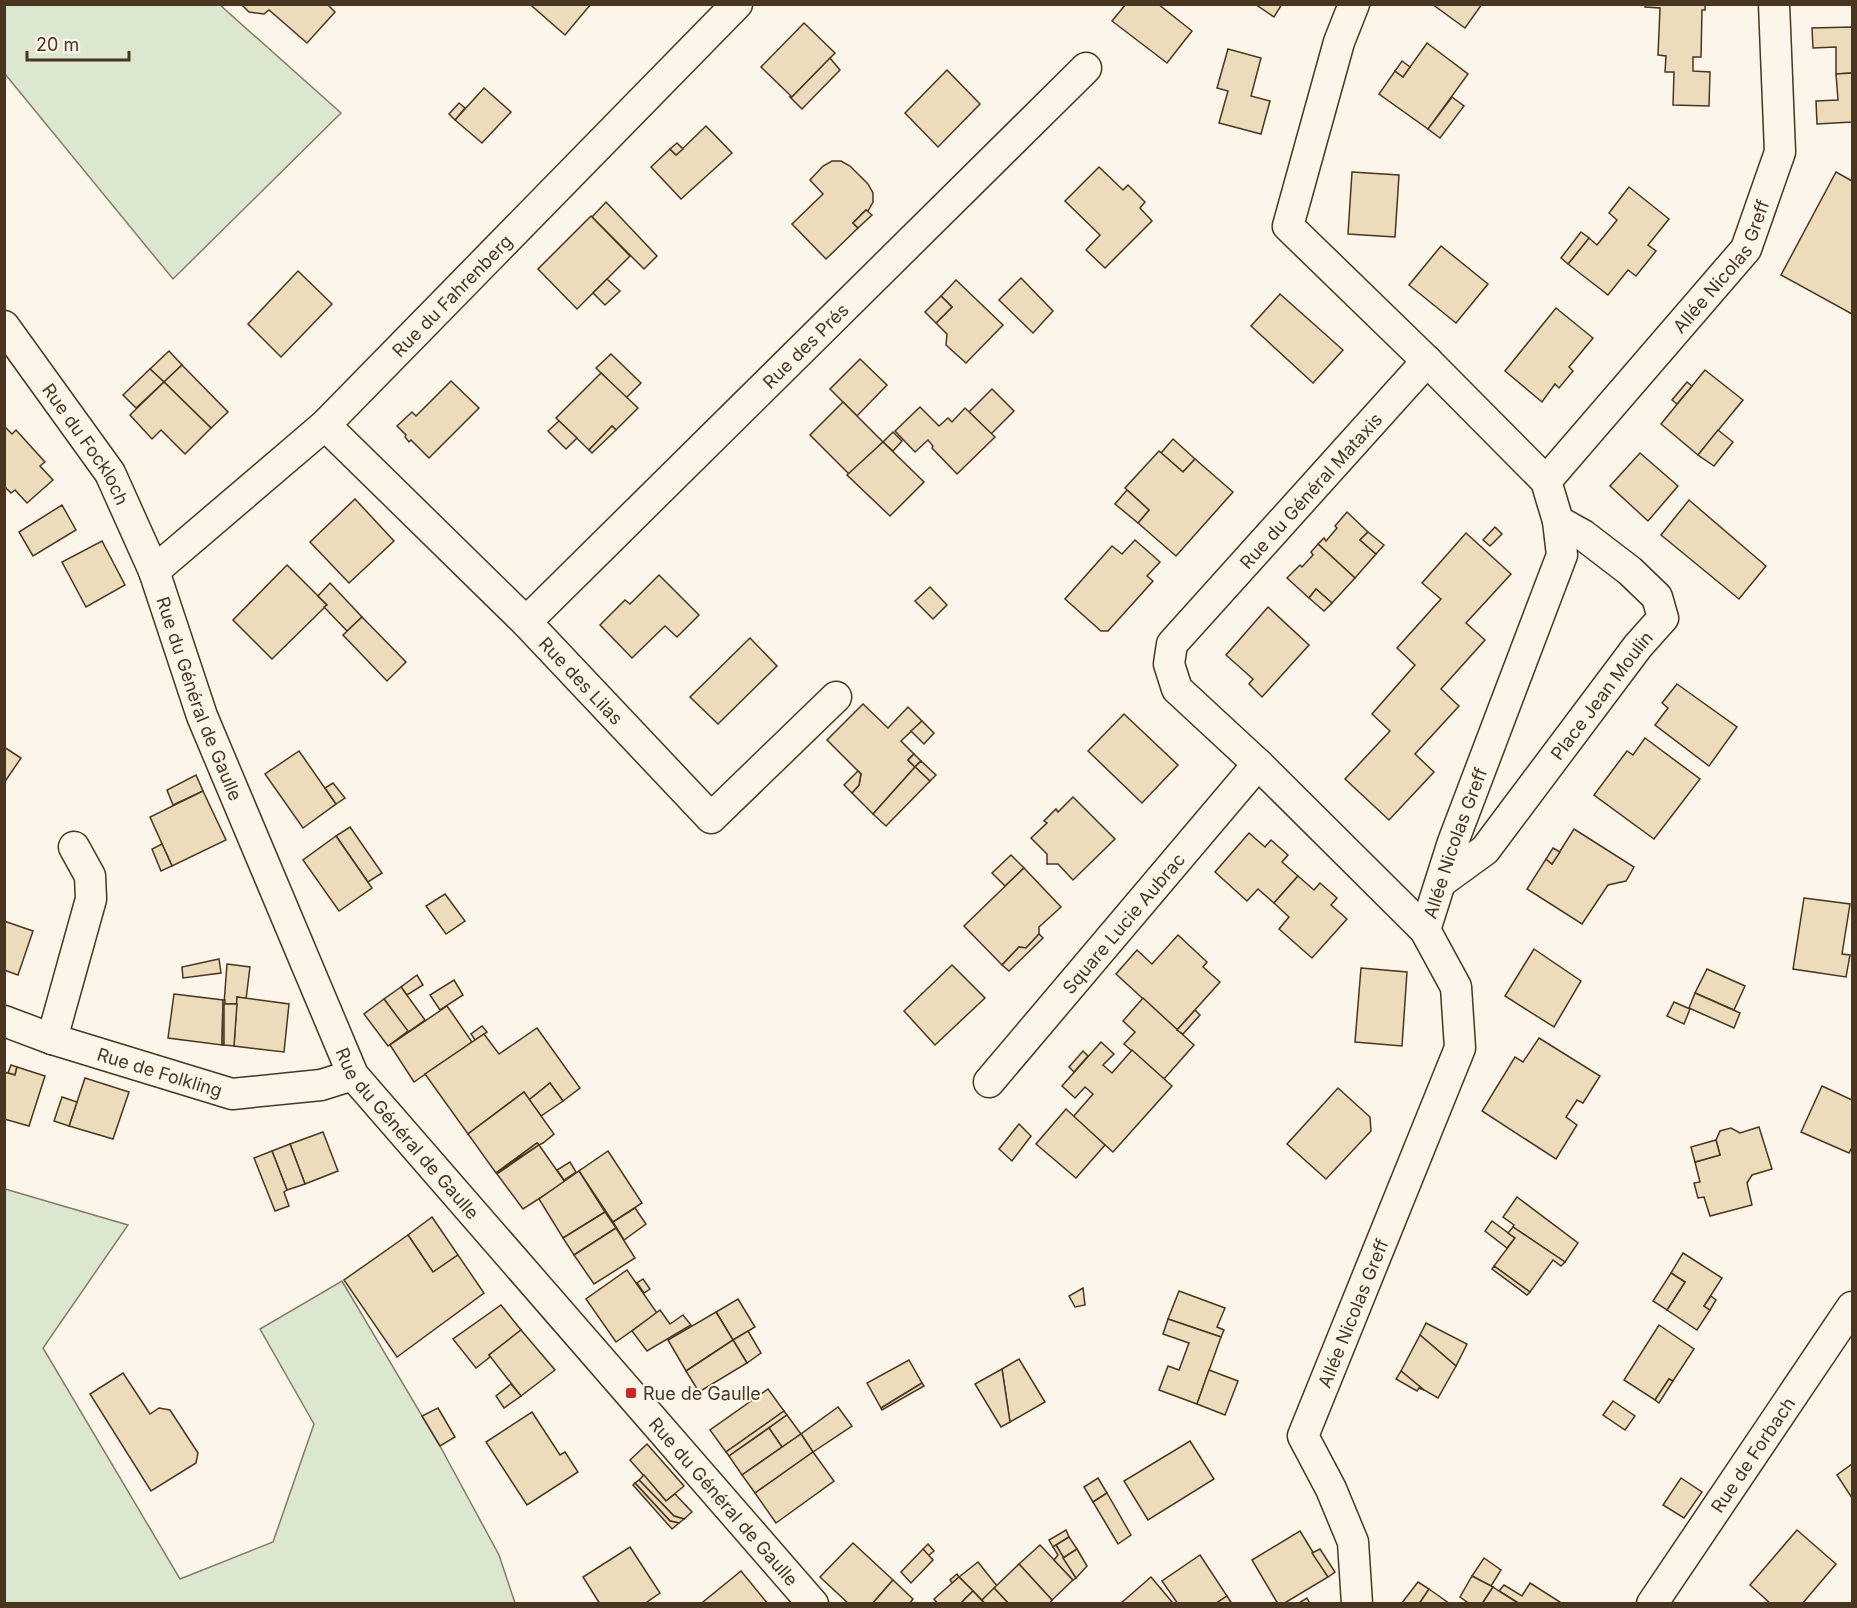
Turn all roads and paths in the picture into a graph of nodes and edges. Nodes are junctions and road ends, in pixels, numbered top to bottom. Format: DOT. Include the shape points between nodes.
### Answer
graph roads {
  1 [pos="737,4"];
  2 [pos="1354,4"];
  3 [pos="1774,4"];
  4 [pos="1086,68"];
  5 [pos="4,326"];
  6 [pos="1427,362"];
  7 [pos="325,425"];
  8 [pos="1546,481"];
  9 [pos="1558,521"];
  10 [pos="154,571"];
  11 [pos="526,622"];
  12 [pos="836,697"];
  13 [pos="1258,764"];
  14 [pos="74,847"];
  15 [pos="1441,882"];
  16 [pos="1425,930"];
  17 [pos="4,1021"];
  18 [pos="52,1039"];
  19 [pos="353,1075"];
  20 [pos="989,1082"];
  21 [pos="1852,1307"];
  22 [pos="813,1604"];
  23 [pos="1357,1604"];
  24 [pos="1652,1604"];
  1 -- 7 [label="street, Rue du Fahrenberg"];
  2 -- 6 [label="street" via="1339,42 1288,226"];
  3 -- 8 [label="street, Allée Nicolas Greff" via="1780,152 1746,249"];
  4 -- 11 [label="street, Rue des Prés"];
  5 -- 10 [label="street, Rue du Fockloch" via="110,473"];
  6 -- 8 [label="street, Allée Nicolas Greff"];
  6 -- 13 [label="street, Rue du Général Mataxis" via="1172,644 1169,664 1177,689"];
  7 -- 10 [label="street, Rue du Fahrenberg"];
  7 -- 11 [label="street, Rue des Lilas"];
  8 -- 9 [label="street, Allée Nicolas Greff"];
  9 -- 15 [label="street, Allée Nicolas Greff" via="1562,555"];
  9 -- 15 [label="street, Place Jean Moulin" via="1630,571 1657,597 1663,618 1485,850"];
  10 -- 19 [label="street, Rue du Général de Gaulle" via="202,716"];
  11 -- 12 [label="street, Rue des Lilas" via="711,818"];
  13 -- 16 [label="street, Rue du Général Mataxis"];
  13 -- 20 [label="street, Square Lucie Aubrac"];
  14 -- 18 [label="street" via="90,876 92,899"];
  15 -- 16 [label="street, Allée Nicolas Greff"];
  16 -- 23 [label="street, Allée Nicolas Greff" via="1456,987 1460,1048 1303,1436 1353,1542"];
  17 -- 18 [label="street, Rue de Folkling"];
  18 -- 19 [label="street, Rue de Folkling" via="232,1094 321,1085"];
  19 -- 22 [label="street, Rue du Général de Gaulle"];
  21 -- 24 [label="street, Rue de Forbach"];
}
